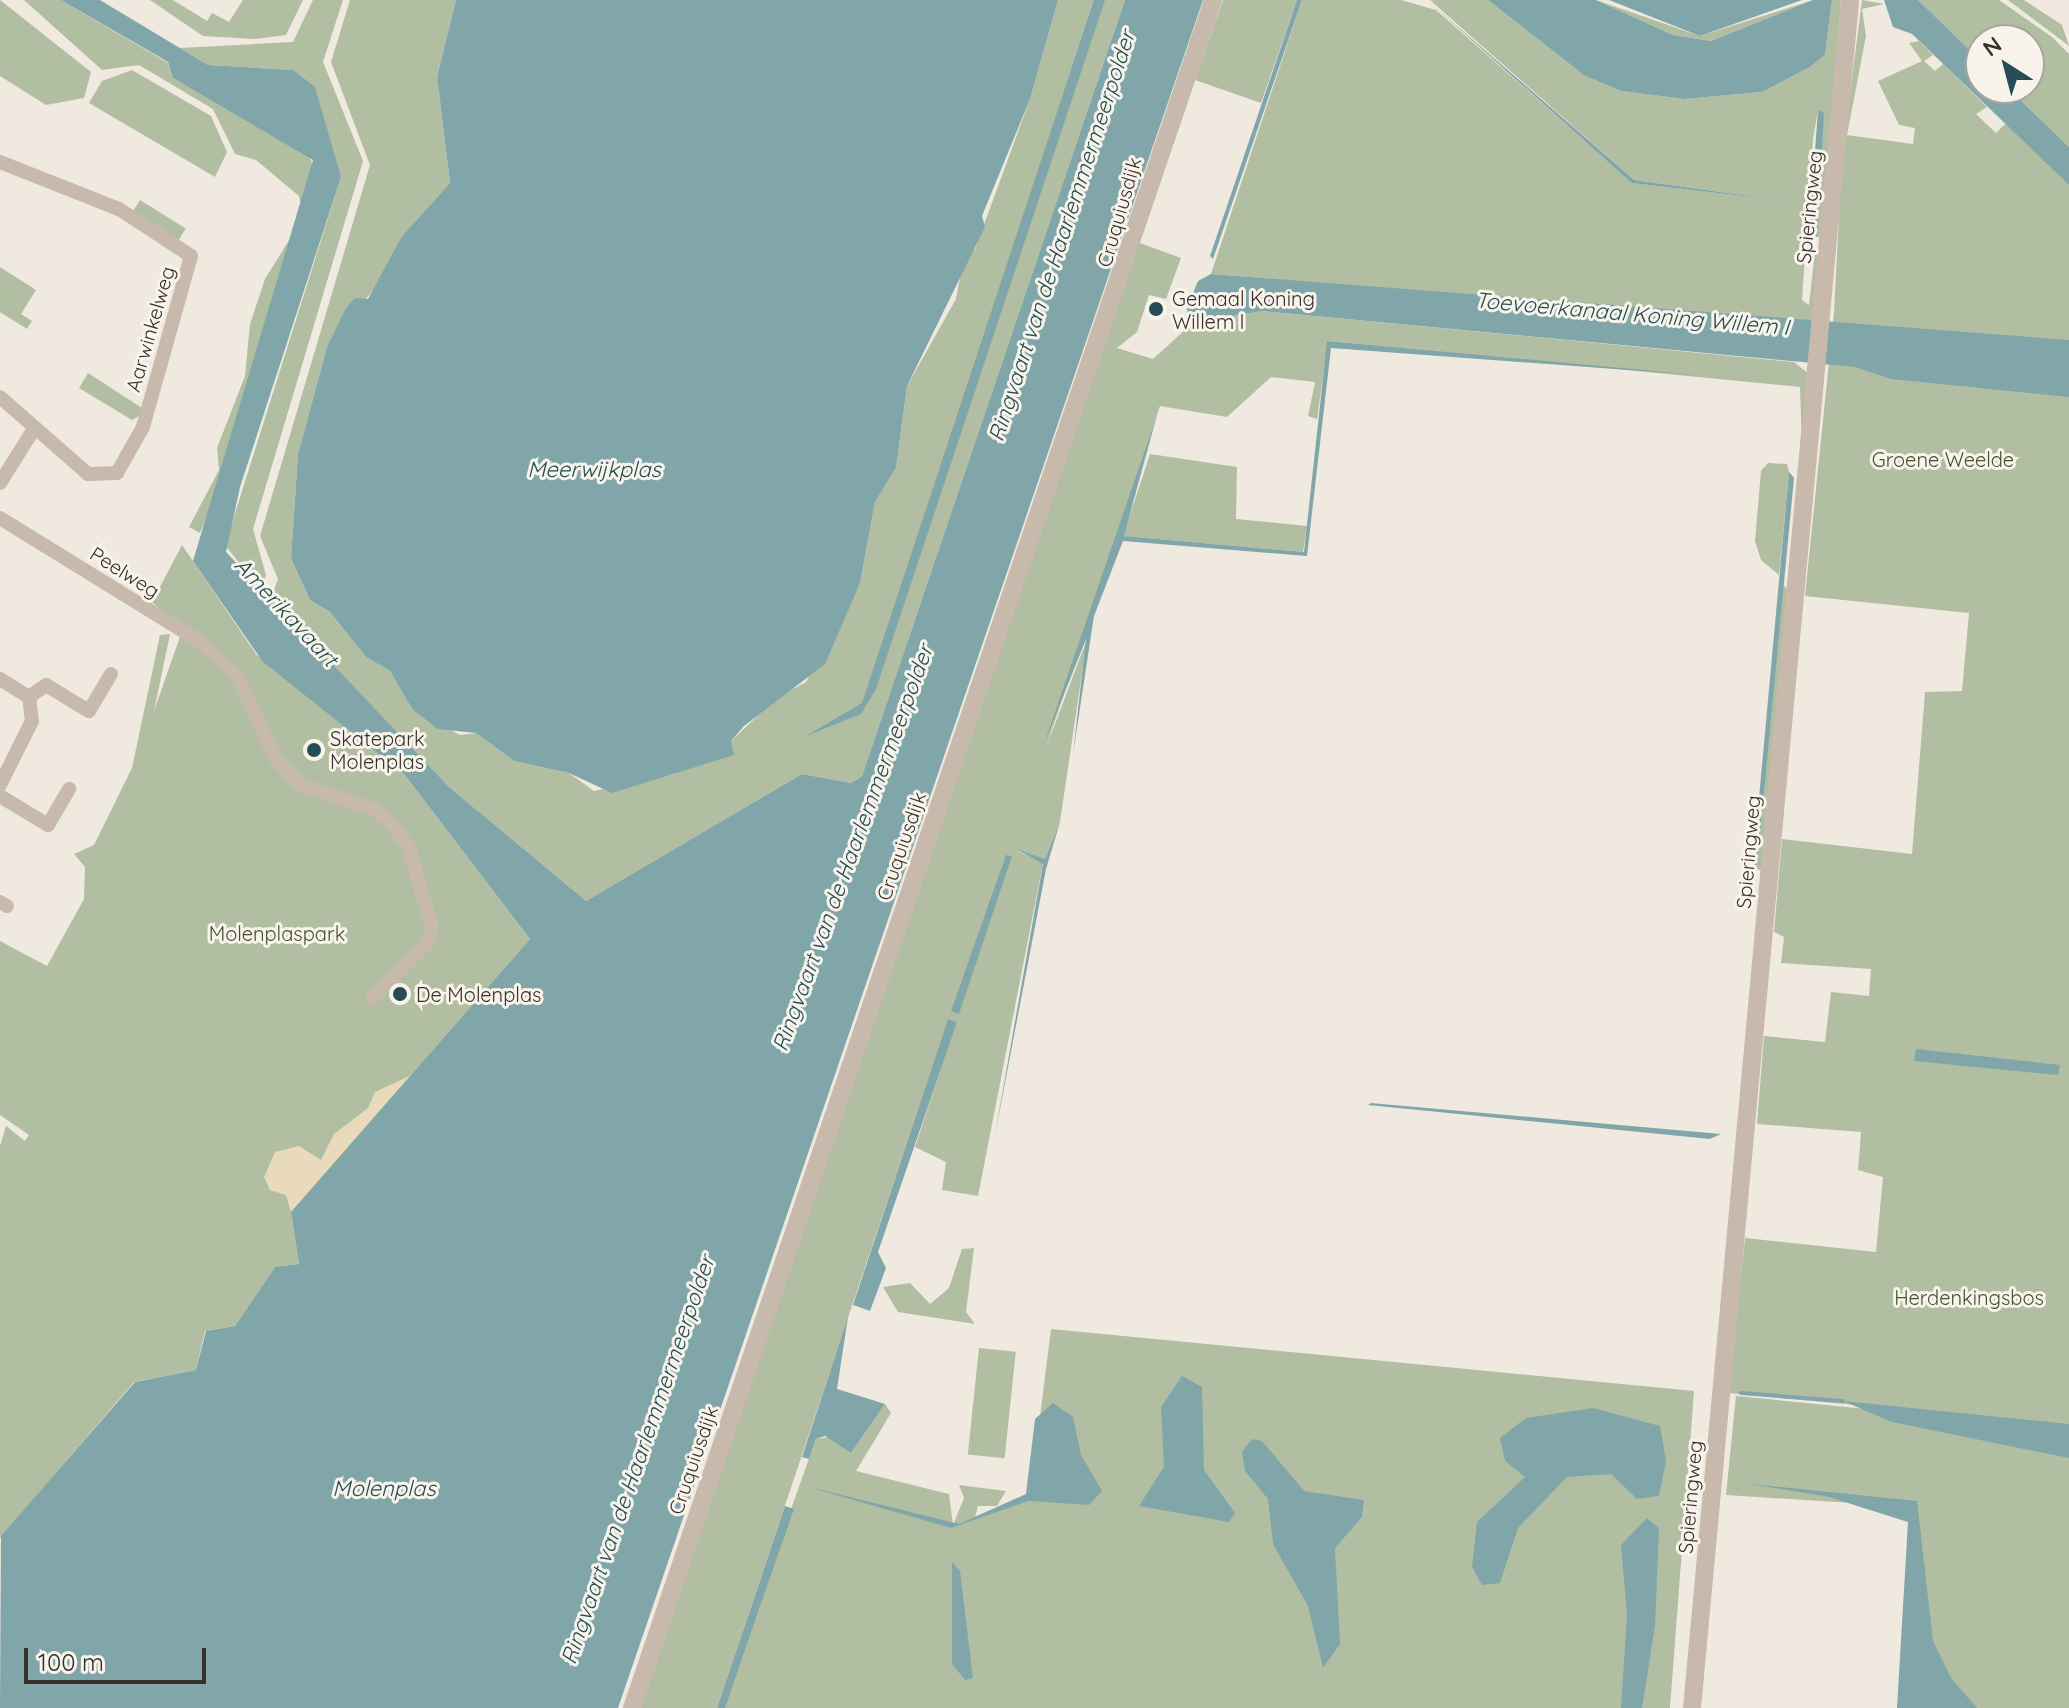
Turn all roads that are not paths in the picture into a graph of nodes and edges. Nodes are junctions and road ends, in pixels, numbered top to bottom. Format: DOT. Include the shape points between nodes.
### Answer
graph roads {
  1 [pos="1213,0"];
  2 [pos="1850,0"];
  3 [pos="0,162"];
  4 [pos="0,397"];
  5 [pos="34,429"];
  6 [pos="0,483"];
  7 [pos="0,518"];
  8 [pos="111,674"];
  9 [pos="0,679"];
  10 [pos="29,697"];
  11 [pos="0,785"];
  12 [pos="69,789"];
  13 [pos="0,796"];
  14 [pos="373,998"];
  15 [pos="632,1708"];
  16 [pos="1692,1708"];
  1 -- 15 [label="street, Cruquiusdijk"];
  2 -- 16 [label="street, Spieringweg"];
  3 -- 5 [label="street, Aarwinkelweg" via="119,209 191,256 143,427 117,473 88,474"];
  4 -- 5 [label="street, Aarwinkelweg"];
  5 -- 6 [label="street"];
  7 -- 14 [label="street, Peelweg" via="225,665 275,758 299,784 375,810 409,848 432,928"];
  8 -- 10 [label="street" via="89,711 46,685"];
  9 -- 10 [label="street"];
  10 -- 11 [label="street" via="31,732"];
  12 -- 13 [label="street" via="48,825"];
}
